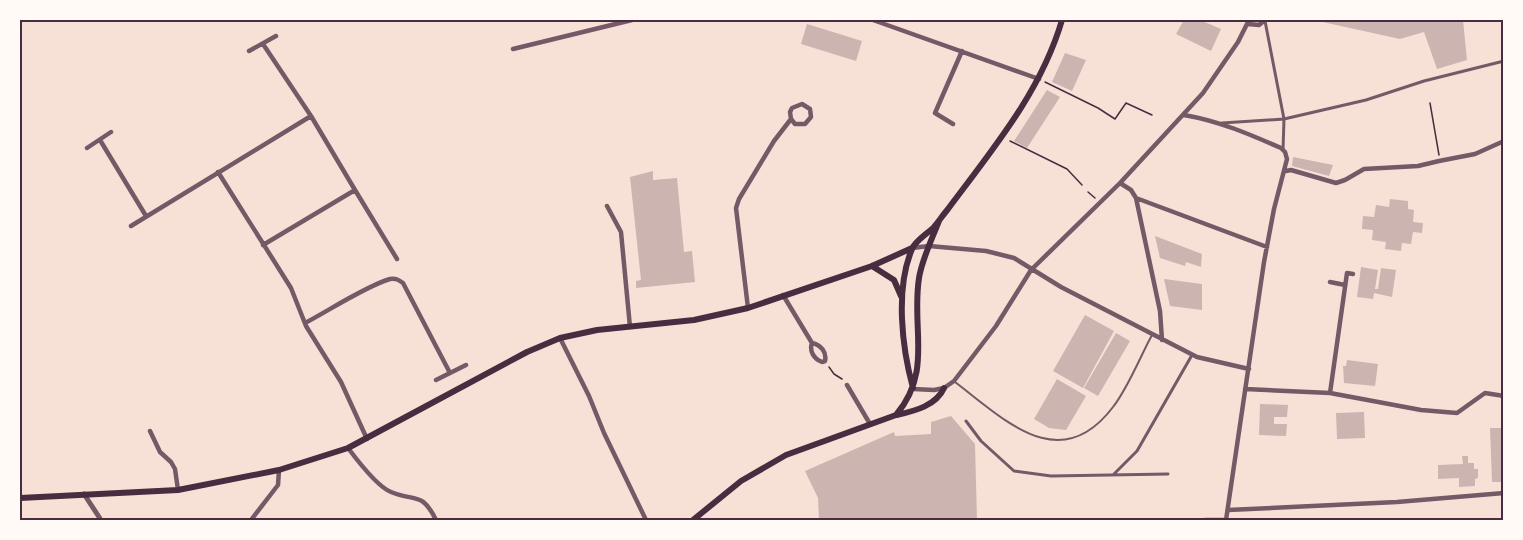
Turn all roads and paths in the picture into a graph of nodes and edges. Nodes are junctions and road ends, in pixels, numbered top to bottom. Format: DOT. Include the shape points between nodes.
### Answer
graph roads {
  1 [pos="632,20"];
  2 [pos="873,20"];
  3 [pos="1062,20"];
  4 [pos="1265,20"];
  5 [pos="1248,22"];
  6 [pos="276,36"];
  7 [pos="263,44"];
  8 [pos="513,49"];
  9 [pos="249,51"];
  10 [pos="962,51"];
  11 [pos="1503,61"];
  12 [pos="1039,79"];
  13 [pos="1430,103"];
  14 [pos="1184,115"];
  15 [pos="310,116"];
  16 [pos="1152,116"];
  17 [pos="1284,118"];
  18 [pos="790,119"];
  19 [pos="1222,123"];
  20 [pos="953,124"];
  21 [pos="111,132"];
  22 [pos="1001,136"];
  23 [pos="100,140"];
  24 [pos="1503,141"];
  25 [pos="87,148"];
  26 [pos="1283,150"];
  27 [pos="1439,161"];
  28 [pos="218,172"];
  29 [pos="1285,172"];
  30 [pos="1120,183"];
  31 [pos="1082,185"];
  32 [pos="355,190"];
  33 [pos="1136,198"];
  34 [pos="606,208"];
  35 [pos="146,216"];
  36 [pos="939,221"];
  37 [pos="131,226"];
  38 [pos="262,245"];
  39 [pos="930,246"];
  40 [pos="1267,246"];
  41 [pos="912,248"];
  42 [pos="397,259"];
  43 [pos="872,266"];
  44 [pos="1031,270"];
  45 [pos="1353,274"];
  46 [pos="1330,282"];
  47 [pos="1345,285"];
  48 [pos="783,295"];
  49 [pos="901,296"];
  50 [pos="748,308"];
  51 [pos="305,323"];
  52 [pos="630,327"];
  53 [pos="1152,335"];
  54 [pos="560,338"];
  55 [pos="1162,340"];
  56 [pos="812,343"];
  57 [pos="1192,355"];
  58 [pos="825,361"];
  59 [pos="466,365"];
  60 [pos="1249,369"];
  61 [pos="450,373"];
  62 [pos="436,380"];
  63 [pos="954,381"];
  64 [pos="847,385"];
  65 [pos="944,388"];
  66 [pos="913,389"];
  67 [pos="1245,389"];
  68 [pos="1330,393"];
  69 [pos="1503,396"];
  70 [pos="896,415"];
  71 [pos="966,421"];
  72 [pos="870,424"];
  73 [pos="150,431"];
  74 [pos="368,439"];
  75 [pos="348,448"];
  76 [pos="279,471"];
  77 [pos="1168,474"];
  78 [pos="1112,475"];
  79 [pos="178,490"];
  80 [pos="1503,493"];
  81 [pos="84,494"];
  82 [pos="20,498"];
  83 [pos="1228,510"];
  84 [pos="102,520"];
  85 [pos="251,520"];
  86 [pos="436,520"];
  87 [pos="646,520"];
  88 [pos="693,520"];
  89 [pos="1205,520"];
  90 [pos="1226,520"];
  1 -- 8 [label="street"];
  2 -- 10 [label="street"];
  3 -- 12 [label="main road"];
  4 -- 5 [label="street" via="1259,25"];
  4 -- 17 [label="street"];
  5 -- 14 [label="street" via="1215,77"];
  6 -- 7 [label="street"];
  7 -- 9 [label="street"];
  7 -- 15 [label="street"];
  10 -- 12 [label="street"];
  10 -- 20 [label="street" via="935,113"];
  11 -- 17 [label="street" via="1366,100"];
  12 -- 16 [label="path" via="1115,119 1126,103"];
  12 -- 22 [label="main road"];
  13 -- 27 [label="path"];
  14 -- 19 [label="street"];
  14 -- 30 [label="street"];
  15 -- 28 [label="street"];
  15 -- 32 [label="street"];
  17 -- 19 [label="street"];
  17 -- 26 [label="street"];
  18 -- 18 [label="street" via="795,105 810,109 811,117 805,124 795,124"];
  18 -- 50 [label="street" via="736,208"];
  19 -- 26 [label="street"];
  21 -- 23 [label="street"];
  22 -- 31 [label="path" via="1067,168"];
  22 -- 36 [label="main road"];
  23 -- 25 [label="street"];
  23 -- 35 [label="street"];
  24 -- 27 [label="street" via="1475,154"];
  26 -- 29 [label="street" via="1287,159"];
  27 -- 29 [label="street" via="1364,169 1336,183 1291,170"];
  28 -- 35 [label="street"];
  28 -- 38 [label="street"];
  29 -- 40 [label="street"];
  30 -- 33 [label="street"];
  30 -- 44 [label="street"];
  32 -- 38 [label="street"];
  32 -- 42 [label="street"];
  33 -- 40 [label="street"];
  33 -- 55 [label="street" via="1160,311"];
  34 -- 52 [label="street" via="621,232"];
  35 -- 37 [label="street"];
  36 -- 39 [label="main road"];
  36 -- 41 [label="main road"];
  38 -- 51 [label="street" via="291,288"];
  39 -- 41 [label="street"];
  39 -- 44 [label="street" via="986,251 1014,258"];
  39 -- 66 [label="main road" via="920,275 919,371"];
  40 -- 60 [label="street"];
  41 -- 43 [label="main road"];
  41 -- 49 [label="main road"];
  43 -- 48 [label="main road"];
  43 -- 49 [label="main road" via="894,280"];
  44 -- 53 [label="street"];
  44 -- 63 [label="street" via="996,326"];
  45 -- 47 [label="street" via="1347,273"];
  46 -- 47 [label="street"];
  47 -- 68 [label="street"];
  48 -- 50 [label="main road"];
  48 -- 56 [label="street"];
  49 -- 66 [label="main road" via="907,368"];
  50 -- 52 [label="main road" via="694,320"];
  51 -- 61 [label="street" via="367,290 398,279"];
  51 -- 74 [label="street" via="341,382"];
  52 -- 54 [label="main road"];
  53 -- 55 [label="street"];
  53 -- 63 [label="lane" via="1114,406 1090,430 1074,439 1053,441 1033,436 1008,423"];
  54 -- 74 [label="main road"];
  54 -- 87 [label="street"];
  55 -- 57 [label="street"];
  56 -- 58 [label="street" via="824,350"];
  56 -- 58 [label="street" via="815,357"];
  57 -- 60 [label="street"];
  57 -- 78 [label="street" via="1137,451"];
  58 -- 64 [label="path"];
  59 -- 61 [label="street"];
  60 -- 67 [label="street"];
  61 -- 62 [label="street"];
  63 -- 65 [label="street"];
  64 -- 72 [label="street"];
  65 -- 66 [label="street"];
  65 -- 70 [label="main road" via="936,399 921,408"];
  66 -- 70 [label="main road"];
  67 -- 68 [label="street"];
  67 -- 83 [label="street"];
  68 -- 69 [label="street" via="1457,413 1485,393"];
  70 -- 72 [label="main road"];
  71 -- 78 [label="street" via="981,441 1014,471 1052,476"];
  72 -- 88 [label="main road" via="786,455 741,481"];
  73 -- 79 [label="street" via="160,452 175,469"];
  74 -- 75 [label="main road"];
  75 -- 76 [label="main road"];
  75 -- 86 [label="street" via="360,465 390,492 419,498 430,507"];
  76 -- 79 [label="main road"];
  76 -- 85 [label="street" via="278,485"];
  77 -- 78 [label="street"];
  79 -- 81 [label="main road"];
  80 -- 83 [label="street"];
  81 -- 82 [label="main road"];
  81 -- 84 [label="street"];
  83 -- 90 [label="street"];
  89 -- 90 [label="street"];
}
